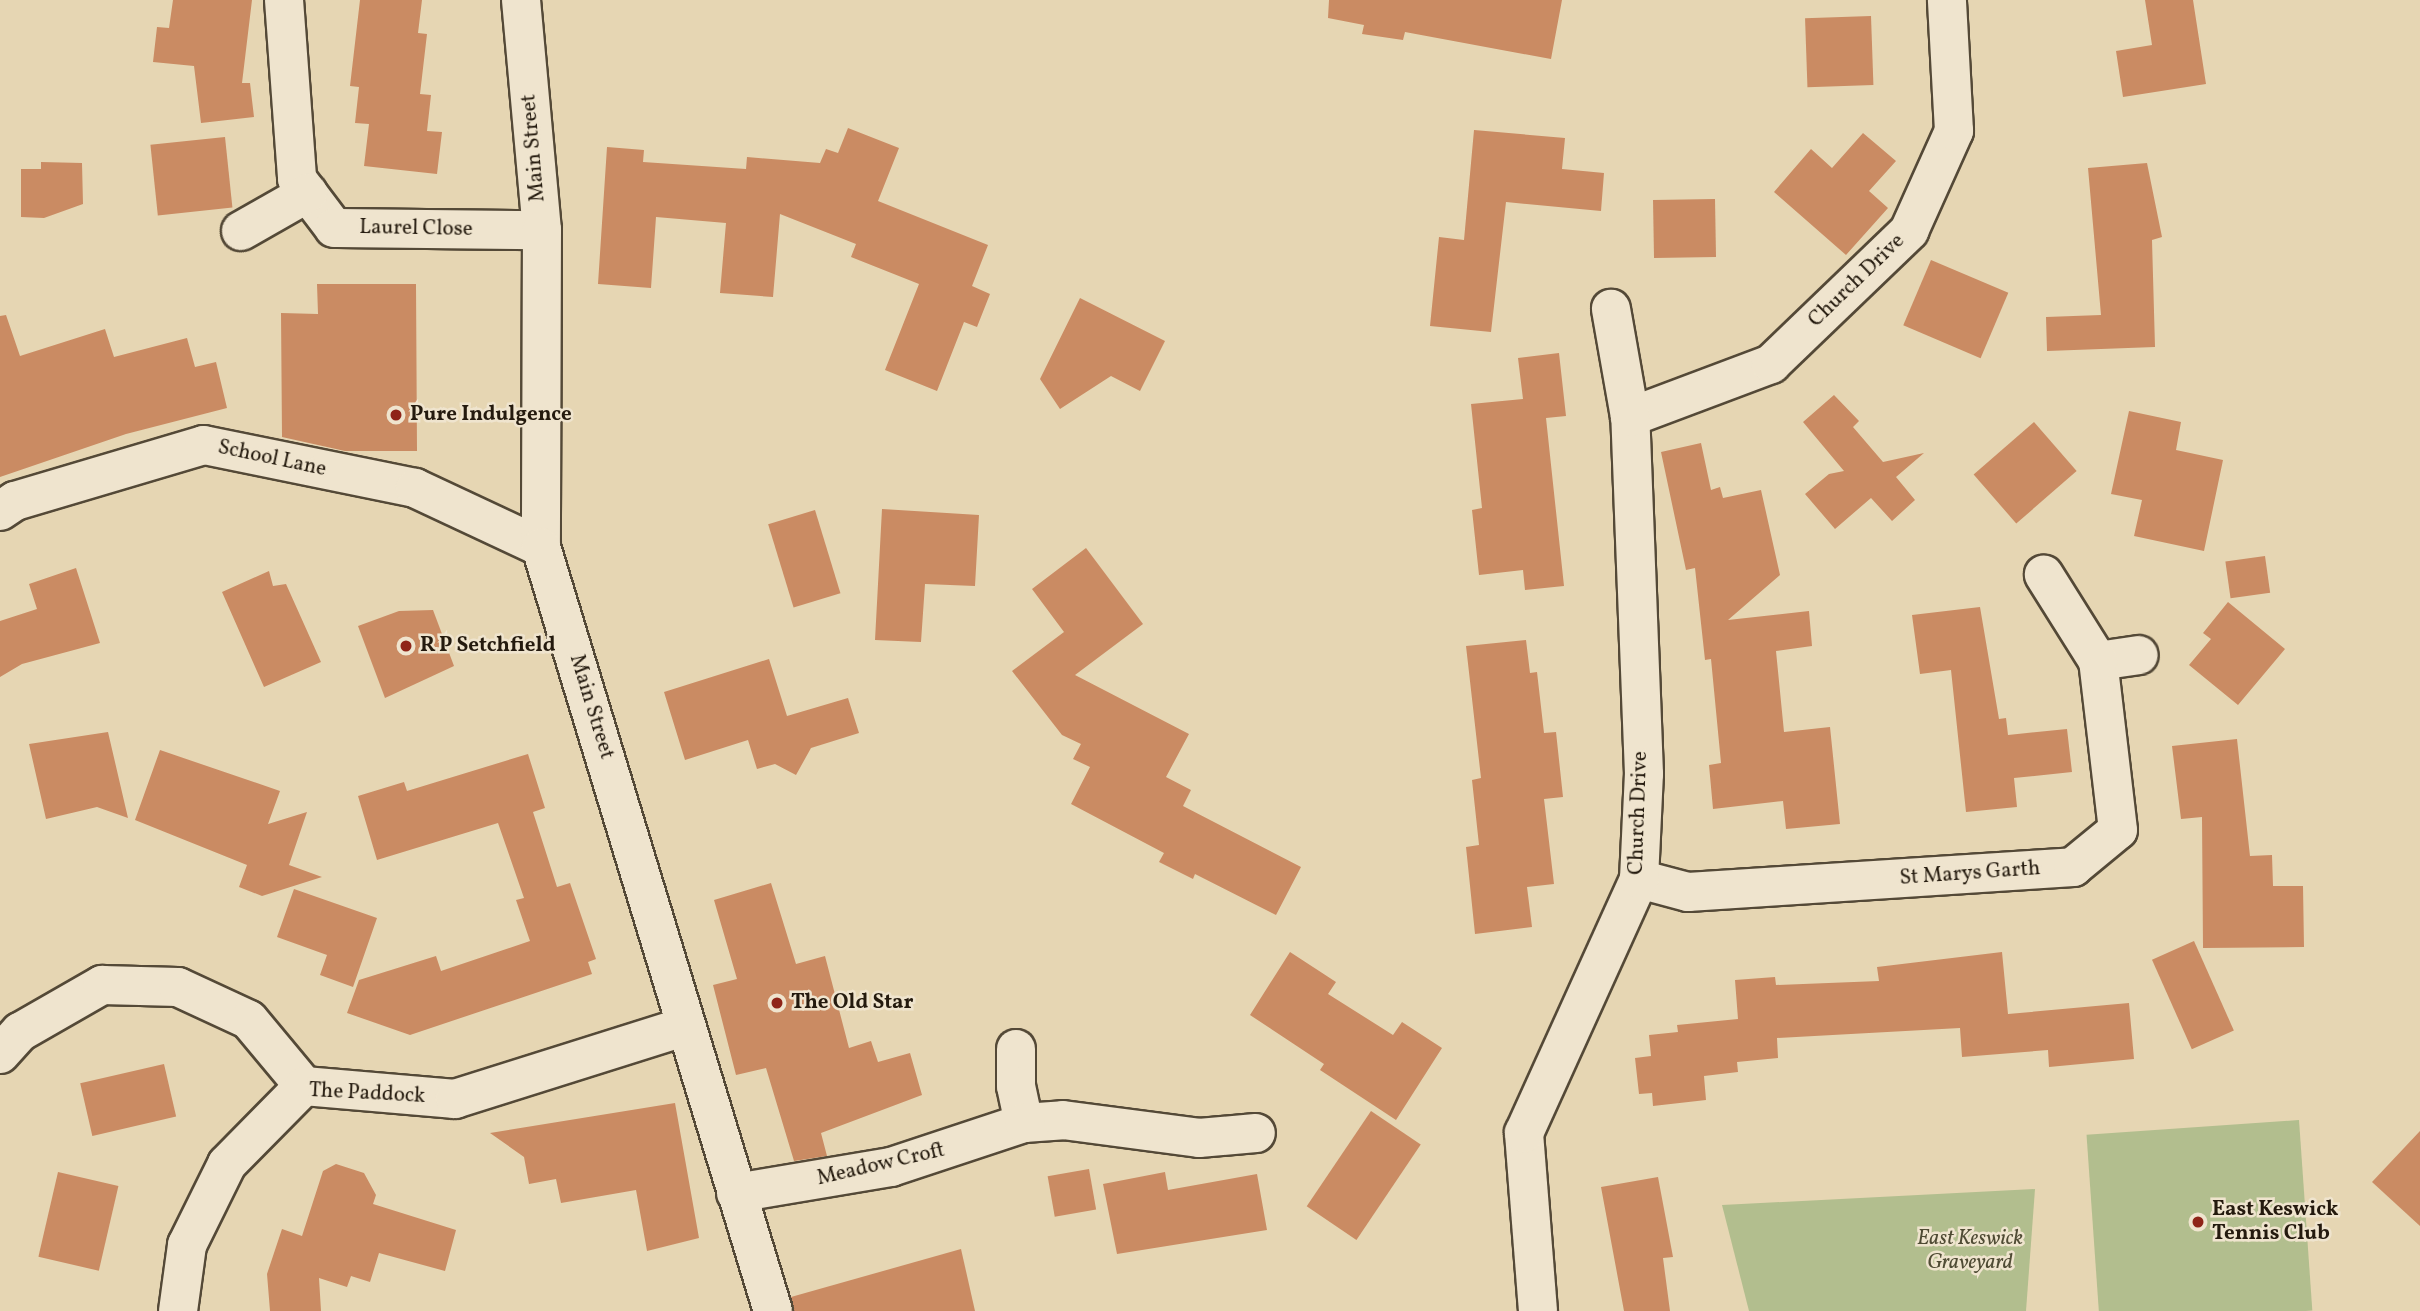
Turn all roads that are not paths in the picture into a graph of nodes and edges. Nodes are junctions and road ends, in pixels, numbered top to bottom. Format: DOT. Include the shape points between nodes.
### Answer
graph roads {
  1 [pos="284,0"];
  2 [pos="521,0"];
  3 [pos="1947,0"];
  4 [pos="308,193"];
  5 [pos="542,230"];
  6 [pos="242,231"];
  7 [pos="1611,309"];
  8 [pos="1630,417"];
  9 [pos="0,511"];
  10 [pos="541,547"];
  11 [pos="2044,575"];
  12 [pos="2139,655"];
  13 [pos="2098,661"];
  14 [pos="1639,879"];
  15 [pos="684,1027"];
  16 [pos="1016,1049"];
  17 [pos="0,1054"];
  18 [pos="304,1086"];
  19 [pos="1024,1123"];
  20 [pos="1256,1133"];
  21 [pos="736,1193"];
  22 [pos="178,1311"];
  23 [pos="773,1311"];
  24 [pos="1538,1311"];
  1 -- 4 [label="street, Laurel Close" via="297,179"];
  2 -- 5 [label="street, Main Street"];
  3 -- 8 [label="street, Church Drive" via="1954,131 1909,231 1771,364"];
  4 -- 5 [label="street, Laurel Close" via="334,228"];
  4 -- 6 [label="street"];
  5 -- 10 [label="street, Main Street"];
  7 -- 8 [label="street, Church Drive"];
  8 -- 14 [label="street, Church Drive" via="1644,774"];
  9 -- 10 [label="street, School Lane" via="15,501 204,445 415,488"];
  10 -- 15 [label="street, Main Street"];
  11 -- 13 [label="street, St Marys Garth"];
  12 -- 13 [label="street"];
  13 -- 14 [label="street, St Marys Garth" via="2118,830 2073,867 1688,892"];
  14 -- 24 [label="street, Church Drive" via="1524,1133"];
  15 -- 18 [label="street, The Paddock" via="455,1099"];
  15 -- 21 [label="street, Main Street"];
  16 -- 19 [label="street"];
  17 -- 18 [label="street" via="20,1031 102,985 178,987 249,1020"];
  18 -- 22 [label="street, The Paddock" via="228,1164 187,1245"];
  19 -- 20 [label="street, Meadow Croft" via="1063,1120 1199,1138"];
  19 -- 21 [label="street, Meadow Croft" via="891,1167"];
  21 -- 23 [label="street, Main Street"];
}
